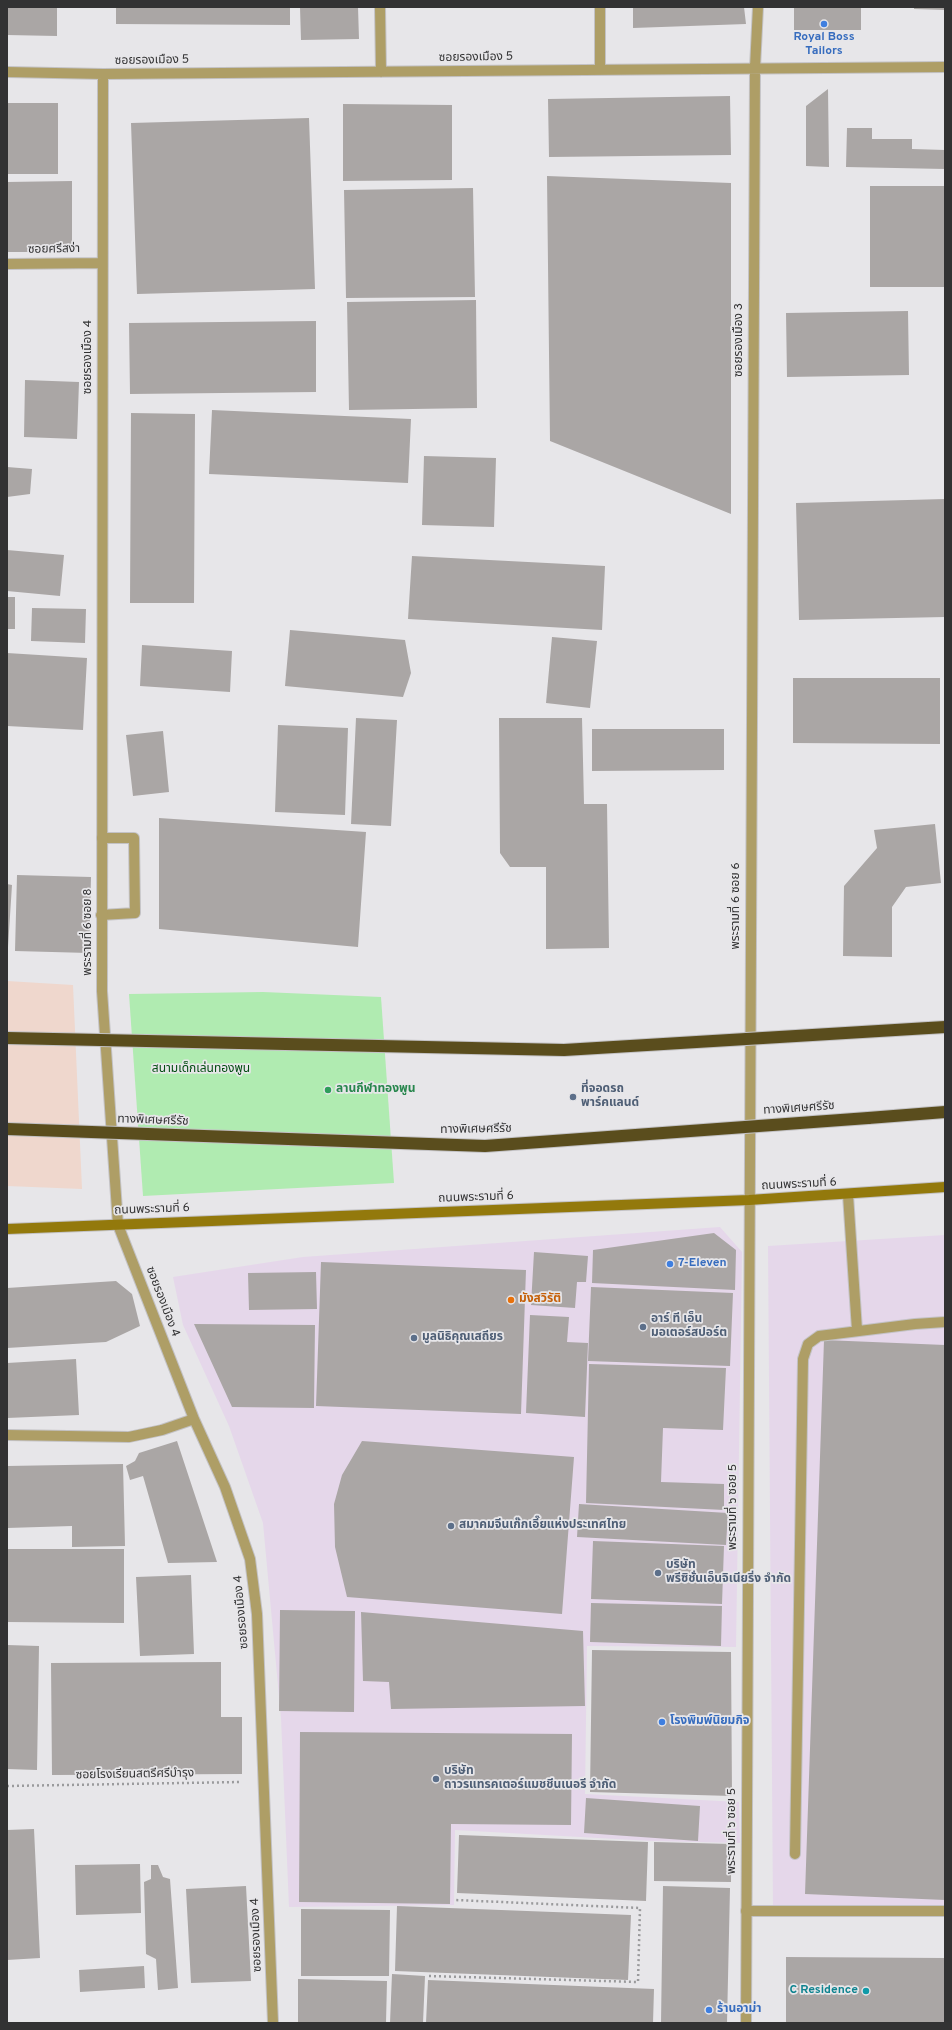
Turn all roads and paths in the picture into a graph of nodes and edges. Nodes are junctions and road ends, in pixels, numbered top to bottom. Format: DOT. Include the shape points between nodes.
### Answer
graph roads {
  1 [pos="380,7"];
  2 [pos="600,7"];
  3 [pos="758,7"];
  4 [pos="945,67"];
  5 [pos="755,68"];
  6 [pos="600,70"];
  7 [pos="7,72"];
  8 [pos="380,72"];
  9 [pos="103,74"];
  10 [pos="102,263"];
  11 [pos="7,264"];
  12 [pos="752,611"];
  13 [pos="102,639"];
  14 [pos="102,838"];
  15 [pos="101,915"];
  16 [pos="945,1027"];
  17 [pos="7,1038"];
  18 [pos="945,1112"];
  19 [pos="7,1130"];
  20 [pos="945,1187"];
  21 [pos="848,1195"];
  22 [pos="749,1200"];
  23 [pos="118,1225"];
  24 [pos="7,1229"];
  25 [pos="945,1322"];
  26 [pos="857,1330"];
  27 [pos="194,1419"];
  28 [pos="7,1435"];
  29 [pos="264,1782"];
  30 [pos="7,1786"];
  31 [pos="795,1854"];
  32 [pos="456,1900"];
  33 [pos="746,1911"];
  34 [pos="945,1911"];
  35 [pos="429,1976"];
  36 [pos="273,2023"];
  37 [pos="746,2023"];
  1 -- 8 [label="street"];
  2 -- 6 [label="street"];
  3 -- 5 [label="street, ซอยรองเมือง 3"];
  4 -- 5 [label="street, ซอยรองเมือง 5"];
  5 -- 6 [label="street, ซอยรองเมือง 5"];
  5 -- 12 [label="street, ซอยรองเมือง 3"];
  6 -- 8 [label="street, ซอยรองเมือง 5"];
  7 -- 9 [label="street, ซอยรองเมือง 5"];
  8 -- 9 [label="street, ซอยรองเมือง 5"];
  9 -- 10 [label="street, ซอยรองเมือง 4"];
  10 -- 11 [label="street, ซอยศรีสง่า"];
  10 -- 13 [label="street, ซอยรองเมือง 4"];
  12 -- 22 [label="street, พระรามที่ 6 ซอย 6"];
  13 -- 14 [label="street, พระรามที่ 6 ซอย 8"];
  14 -- 15 [label="street, พระรามที่ 6 ซอย 8"];
  14 -- 15 [label="street" via="134,838 135,913"];
  15 -- 23 [label="street, พระรามที่ 6 ซอย 8" via="102,992"];
  16 -- 17 [label="highway, bridge" via="564,1050"];
  18 -- 19 [label="highway, ทางพิเศษศรีรัช, bridge" via="485,1146"];
  20 -- 21 [label="main road, ถนนพระรามที่ 6"];
  21 -- 22 [label="main road, ถนนพระรามที่ 6"];
  21 -- 26 [label="street"];
  22 -- 23 [label="main road, ถนนพระรามที่ 6"];
  22 -- 33 [label="street, พระรามที่ ๖ ซอย 5"];
  23 -- 24 [label="main road, ถนนพระรามที่ 6"];
  23 -- 27 [label="street, ซอยรองเมือง 4"];
  25 -- 26 [label="street"];
  26 -- 31 [label="street" via="819,1336 808,1344 803,1359"];
  27 -- 28 [label="street" via="162,1430 129,1437"];
  27 -- 29 [label="street, ซอยรองเมือง 4" via="225,1487 250,1559 258,1614"];
  29 -- 30 [label="path, ซอยโรงเรียนสตรีศรีบำรุง"];
  29 -- 36 [label="street, ซอยรองเมือง 4"];
  32 -- 35 [label="path" via="640,1908 638,1982"];
  33 -- 34 [label="street"];
  33 -- 37 [label="street, พระรามที่ ๖ ซอย 5"];
}
